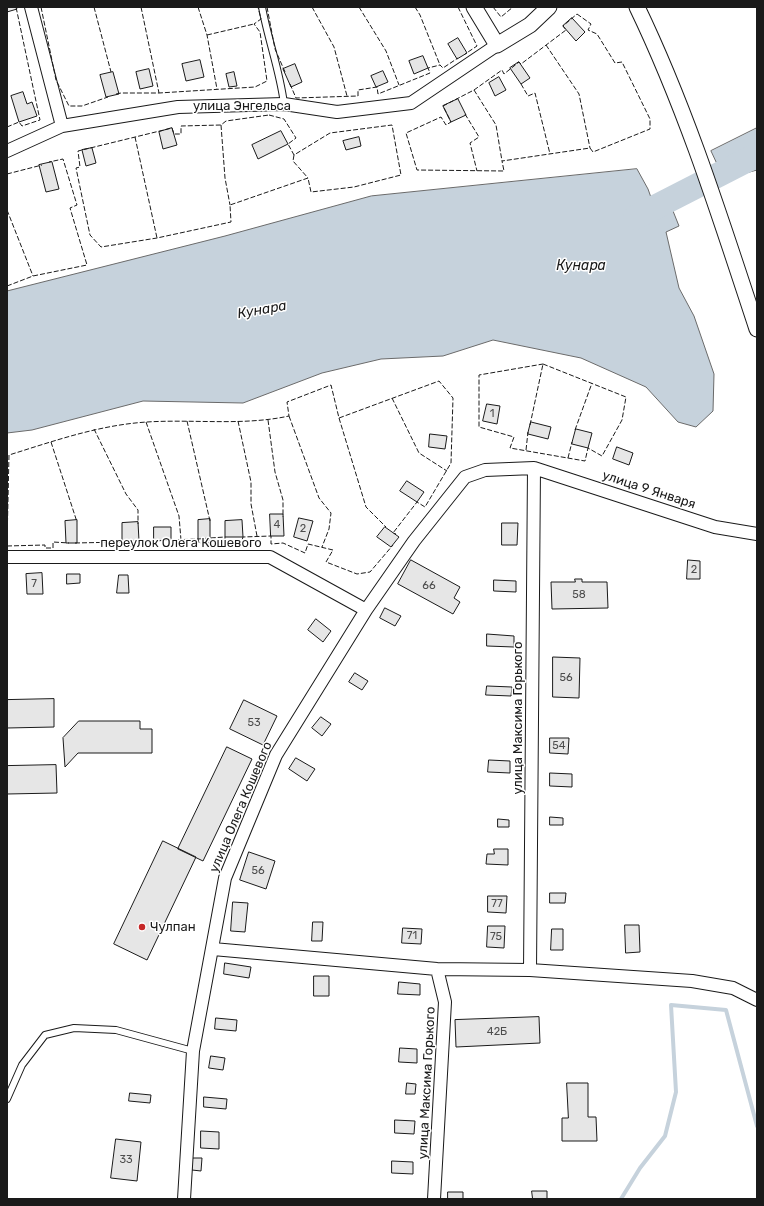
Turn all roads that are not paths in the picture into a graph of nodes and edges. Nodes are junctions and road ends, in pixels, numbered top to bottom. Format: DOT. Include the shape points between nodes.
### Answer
graph roads {
  1 [pos="31,7"];
  2 [pos="262,7"];
  3 [pos="474,7"];
  4 [pos="549,7"];
  5 [pos="637,7"];
  6 [pos="497,45"];
  7 [pos="284,104"];
  8 [pos="62,126"];
  9 [pos="7,151"];
  10 [pos="757,329"];
  11 [pos="534,468"];
  12 [pos="757,534"];
  13 [pos="7,557"];
  14 [pos="366,610"];
  15 [pos="213,949"];
  16 [pos="437,969"];
  17 [pos="530,970"];
  18 [pos="757,1000"];
  19 [pos="193,1051"];
  20 [pos="7,1100"];
  21 [pos="184,1199"];
  22 [pos="434,1199"];
  1 -- 8 [label="street"];
  2 -- 7 [label="lane" via="267,35 282,83"];
  3 -- 6 [label="street"];
  4 -- 6 [label="street, улица Энгельса" via="530,25"];
  5 -- 10 [label="street" via="658,50 698,153"];
  6 -- 7 [label="street, улица Энгельса" via="411,103 337,112"];
  7 -- 8 [label="street, улица Энгельса" via="178,107"];
  8 -- 9 [label="street, улица Энгельса"];
  11 -- 12 [label="street, улица 9 Января" via="715,527"];
  11 -- 14 [label="street, улица Олега Кошевого" via="485,470 465,477 414,540"];
  11 -- 17 [label="street, улица Максима Горького"];
  13 -- 14 [label="street, переулок Олега Кошевого" via="270,556"];
  14 -- 15 [label="street, улица Олега Кошевого" via="276,755 225,878"];
  15 -- 16 [label="street"];
  15 -- 19 [label="street, улица Олега Кошевого"];
  16 -- 17 [label="street"];
  16 -- 22 [label="street, улица Максима Горького" via="445,1002"];
  17 -- 18 [label="street" via="692,981 733,988"];
  19 -- 20 [label="lane" via="116,1030 74,1028 45,1035 22,1065"];
  19 -- 21 [label="street, улица Олега Кошевого"];
}
